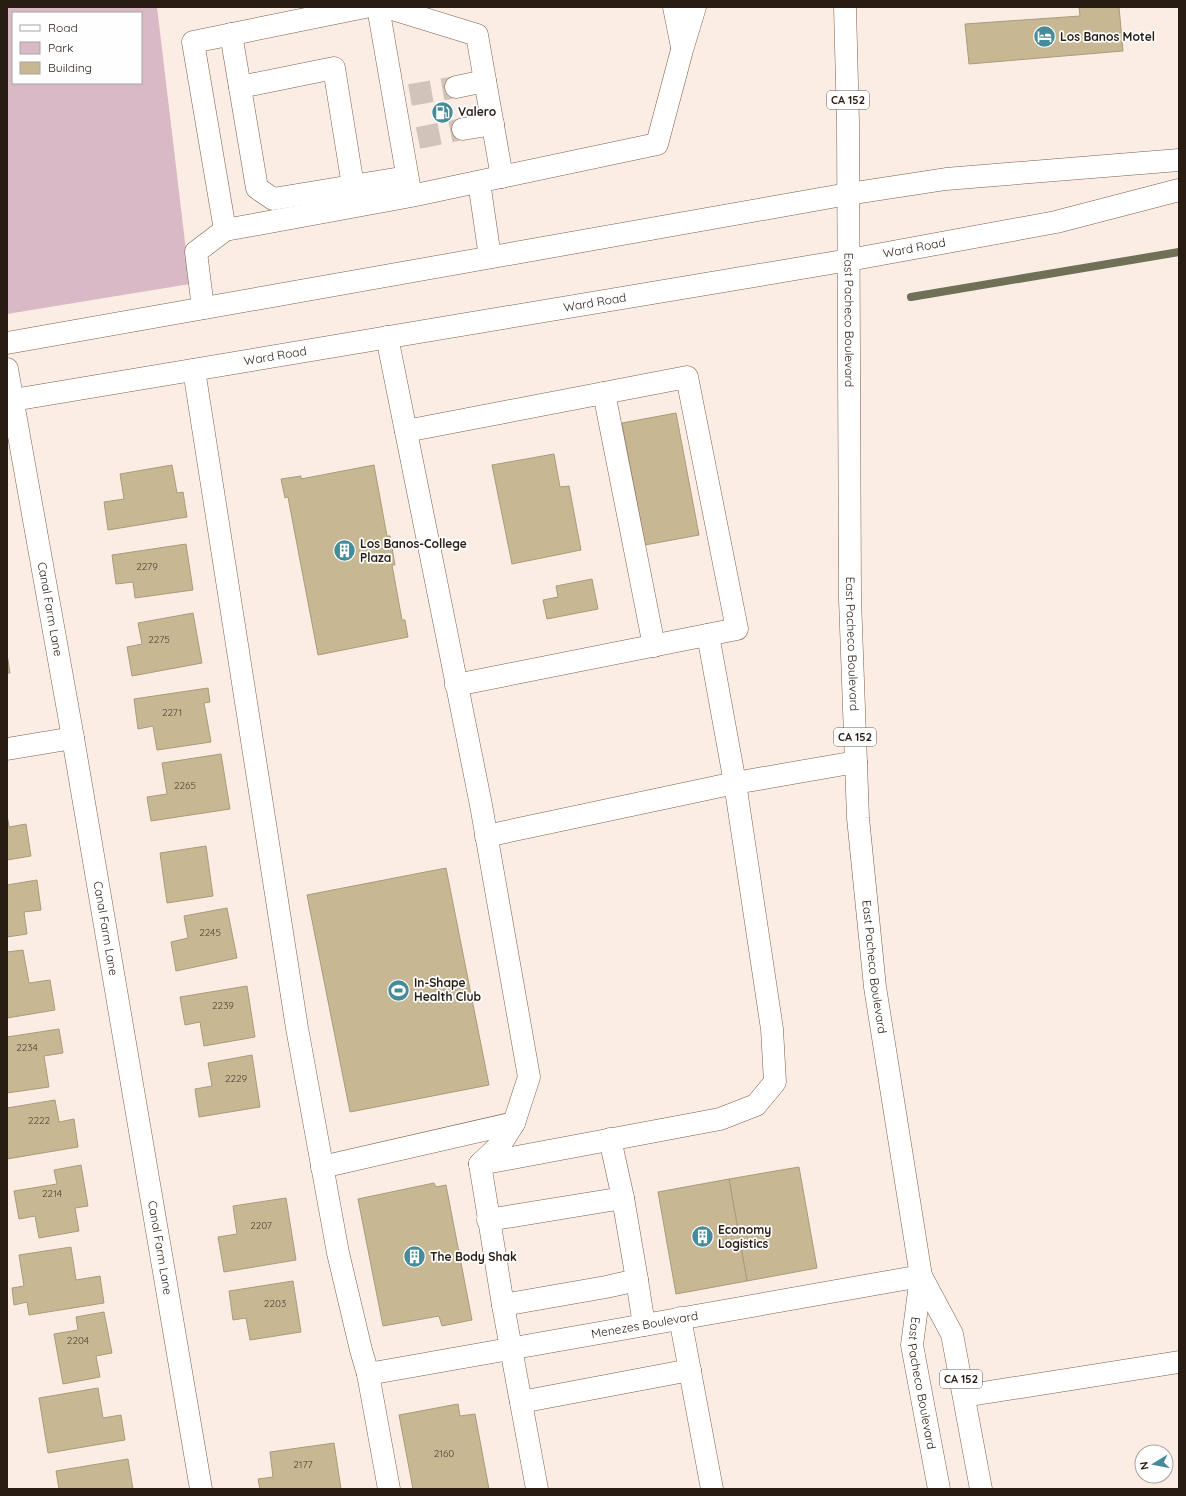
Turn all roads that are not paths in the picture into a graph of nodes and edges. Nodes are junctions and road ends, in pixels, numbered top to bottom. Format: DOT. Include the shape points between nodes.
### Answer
graph roads {
  1 [pos="365,7"];
  2 [pos="378,7"];
  3 [pos="386,7"];
  4 [pos="674,7"];
  5 [pos="695,7"];
  6 [pos="845,7"];
  7 [pos="231,34"];
  8 [pos="682,50"];
  9 [pos="485,82"];
  10 [pos="240,87"];
  11 [pos="456,87"];
  12 [pos="493,124"];
  13 [pos="463,129"];
  14 [pos="1179,160"];
  15 [pos="502,177"];
  16 [pos="479,182"];
  17 [pos="353,186"];
  18 [pos="409,186"];
  19 [pos="1179,190"];
  20 [pos="848,194"];
  21 [pos="225,230"];
  22 [pos="490,257"];
  23 [pos="849,260"];
  24 [pos="202,308"];
  25 [pos="387,337"];
  26 [pos="7,343"];
  27 [pos="7,369"];
  28 [pos="194,370"];
  29 [pos="604,393"];
  30 [pos="10,401"];
  31 [pos="406,430"];
  32 [pos="708,635"];
  33 [pos="654,646"];
  34 [pos="456,685"];
  35 [pos="73,738"];
  36 [pos="7,749"];
  37 [pos="856,762"];
  38 [pos="735,783"];
  39 [pos="486,836"];
  40 [pos="514,1123"];
  41 [pos="610,1139"];
  42 [pos="480,1164"];
  43 [pos="322,1167"];
  44 [pos="623,1198"];
  45 [pos="488,1220"];
  46 [pos="921,1276"];
  47 [pos="637,1280"];
  48 [pos="503,1305"];
  49 [pos="680,1318"];
  50 [pos="644,1325"];
  51 [pos="511,1348"];
  52 [pos="1179,1362"];
  53 [pos="690,1370"];
  54 [pos="368,1374"];
  55 [pos="964,1396"];
  56 [pos="521,1402"];
  57 [pos="201,1489"];
  58 [pos="388,1489"];
  59 [pos="538,1489"];
  60 [pos="712,1489"];
  61 [pos="939,1489"];
  62 [pos="981,1489"];
  1 -- 7 [label="main road"];
  2 -- 18 [label="main road" via="402,96 410,139"];
  3 -- 9 [label="main road" via="477,35"];
  4 -- 8 [label="main road"];
  5 -- 8 [label="main road"];
  6 -- 20 [label="main road, East Pacheco Boulevard / CA 152"];
  7 -- 10 [label="main road"];
  7 -- 21 [label="main road" via="193,42"];
  8 -- 15 [label="main road" via="658,144"];
  9 -- 11 [label="main road"];
  9 -- 12 [label="main road"];
  10 -- 17 [label="main road" via="258,188 273,199"];
  10 -- 17 [label="main road" via="334,68"];
  12 -- 13 [label="main road"];
  12 -- 15 [label="main road"];
  14 -- 20 [label="main road" via="946,178"];
  15 -- 16 [label="main road"];
  16 -- 18 [label="main road"];
  16 -- 22 [label="main road"];
  17 -- 18 [label="main road"];
  18 -- 21 [label="main road"];
  19 -- 23 [label="main road, Ward Road" via="1056,222"];
  20 -- 22 [label="main road"];
  20 -- 23 [label="main road, East Pacheco Boulevard / CA 152"];
  21 -- 24 [label="main road" via="196,252"];
  22 -- 24 [label="main road"];
  23 -- 25 [label="main road, Ward Road"];
  23 -- 37 [label="main road, East Pacheco Boulevard / CA 152" via="850,599"];
  24 -- 26 [label="main road"];
  25 -- 28 [label="main road, Ward Road"];
  25 -- 31 [label="main road"];
  27 -- 30 [label="main road, Canal Farm Lane"];
  28 -- 30 [label="main road, Ward Road"];
  28 -- 43 [label="main road" via="297,1028"];
  29 -- 31 [label="main road"];
  29 -- 32 [label="main road" via="687,377 737,629"];
  29 -- 33 [label="main road"];
  30 -- 35 [label="main road, Canal Farm Lane"];
  31 -- 34 [label="main road"];
  32 -- 33 [label="main road"];
  32 -- 38 [label="main road"];
  33 -- 34 [label="main road"];
  34 -- 39 [label="main road"];
  35 -- 36 [label="main road"];
  35 -- 57 [label="main road, Canal Farm Lane"];
  37 -- 38 [label="main road"];
  37 -- 46 [label="main road, East Pacheco Boulevard / CA 152" via="858,818 875,987"];
  38 -- 39 [label="main road"];
  38 -- 41 [label="main road" via="772,1029 775,1082 756,1105 720,1119"];
  39 -- 40 [label="main road" via="529,1077"];
  40 -- 42 [label="main road" via="500,1145"];
  40 -- 43 [label="main road"];
  41 -- 42 [label="main road"];
  41 -- 44 [label="main road"];
  42 -- 45 [label="main road"];
  43 -- 54 [label="main road" via="338,1253"];
  44 -- 45 [label="main road"];
  44 -- 47 [label="main road"];
  45 -- 48 [label="main road"];
  46 -- 49 [label="main road, Menezes Boulevard"];
  46 -- 55 [label="main road, East Pacheco Boulevard / CA 152" via="952,1334"];
  46 -- 61 [label="main road, East Pacheco Boulevard / CA 152" via="912,1345"];
  47 -- 48 [label="main road"];
  47 -- 50 [label="main road"];
  48 -- 51 [label="main road"];
  49 -- 50 [label="main road, Menezes Boulevard"];
  49 -- 53 [label="main road"];
  50 -- 51 [label="main road, Menezes Boulevard"];
  51 -- 54 [label="main road, Menezes Boulevard"];
  51 -- 56 [label="main road"];
  52 -- 55 [label="main road"];
  53 -- 56 [label="main road"];
  53 -- 60 [label="main road"];
  54 -- 58 [label="main road"];
  55 -- 62 [label="main road, East Pacheco Boulevard / CA 152"];
  56 -- 59 [label="main road"];
}
